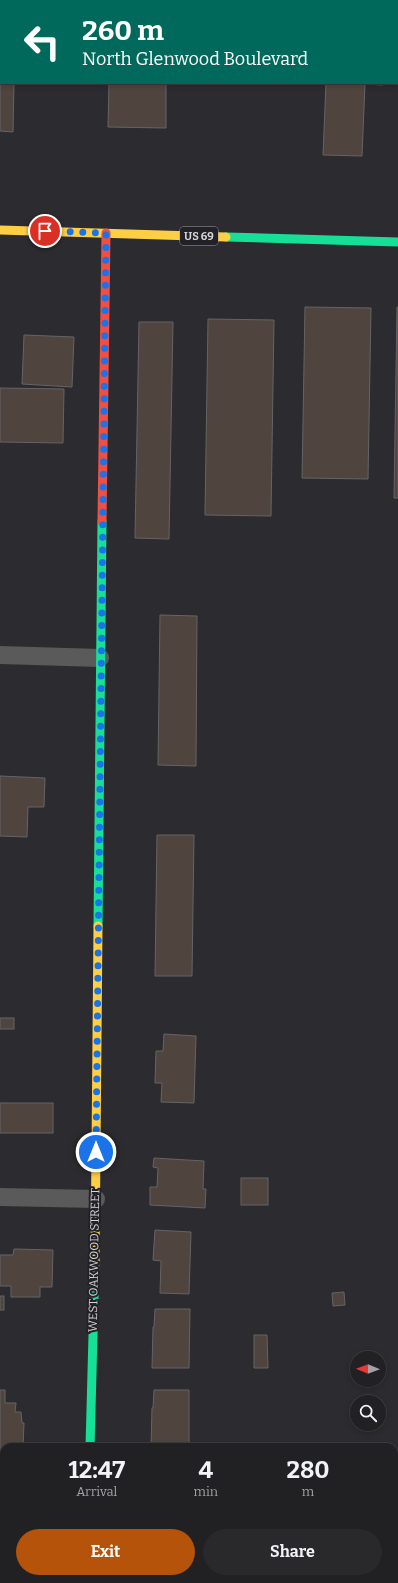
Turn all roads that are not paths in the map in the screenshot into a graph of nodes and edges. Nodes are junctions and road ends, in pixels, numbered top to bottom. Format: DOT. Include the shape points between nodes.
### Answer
graph roads {
  1 [pos="0,230"];
  2 [pos="106,233"];
  3 [pos="398,242"];
  4 [pos="0,655"];
  5 [pos="100,658"];
  6 [pos="0,1197"];
  7 [pos="96,1199"];
  8 [pos="90,1443"];
  1 -- 2 [label="street, US 69"];
  2 -- 3 [label="street, US 69"];
  2 -- 5 [label="street, WEST OAKWOOD STREET"];
  4 -- 5 [label="street"];
  5 -- 7 [label="street, WEST OAKWOOD STREET"];
  6 -- 7 [label="street"];
  7 -- 8 [label="street, WEST OAKWOOD STREET"];
}
